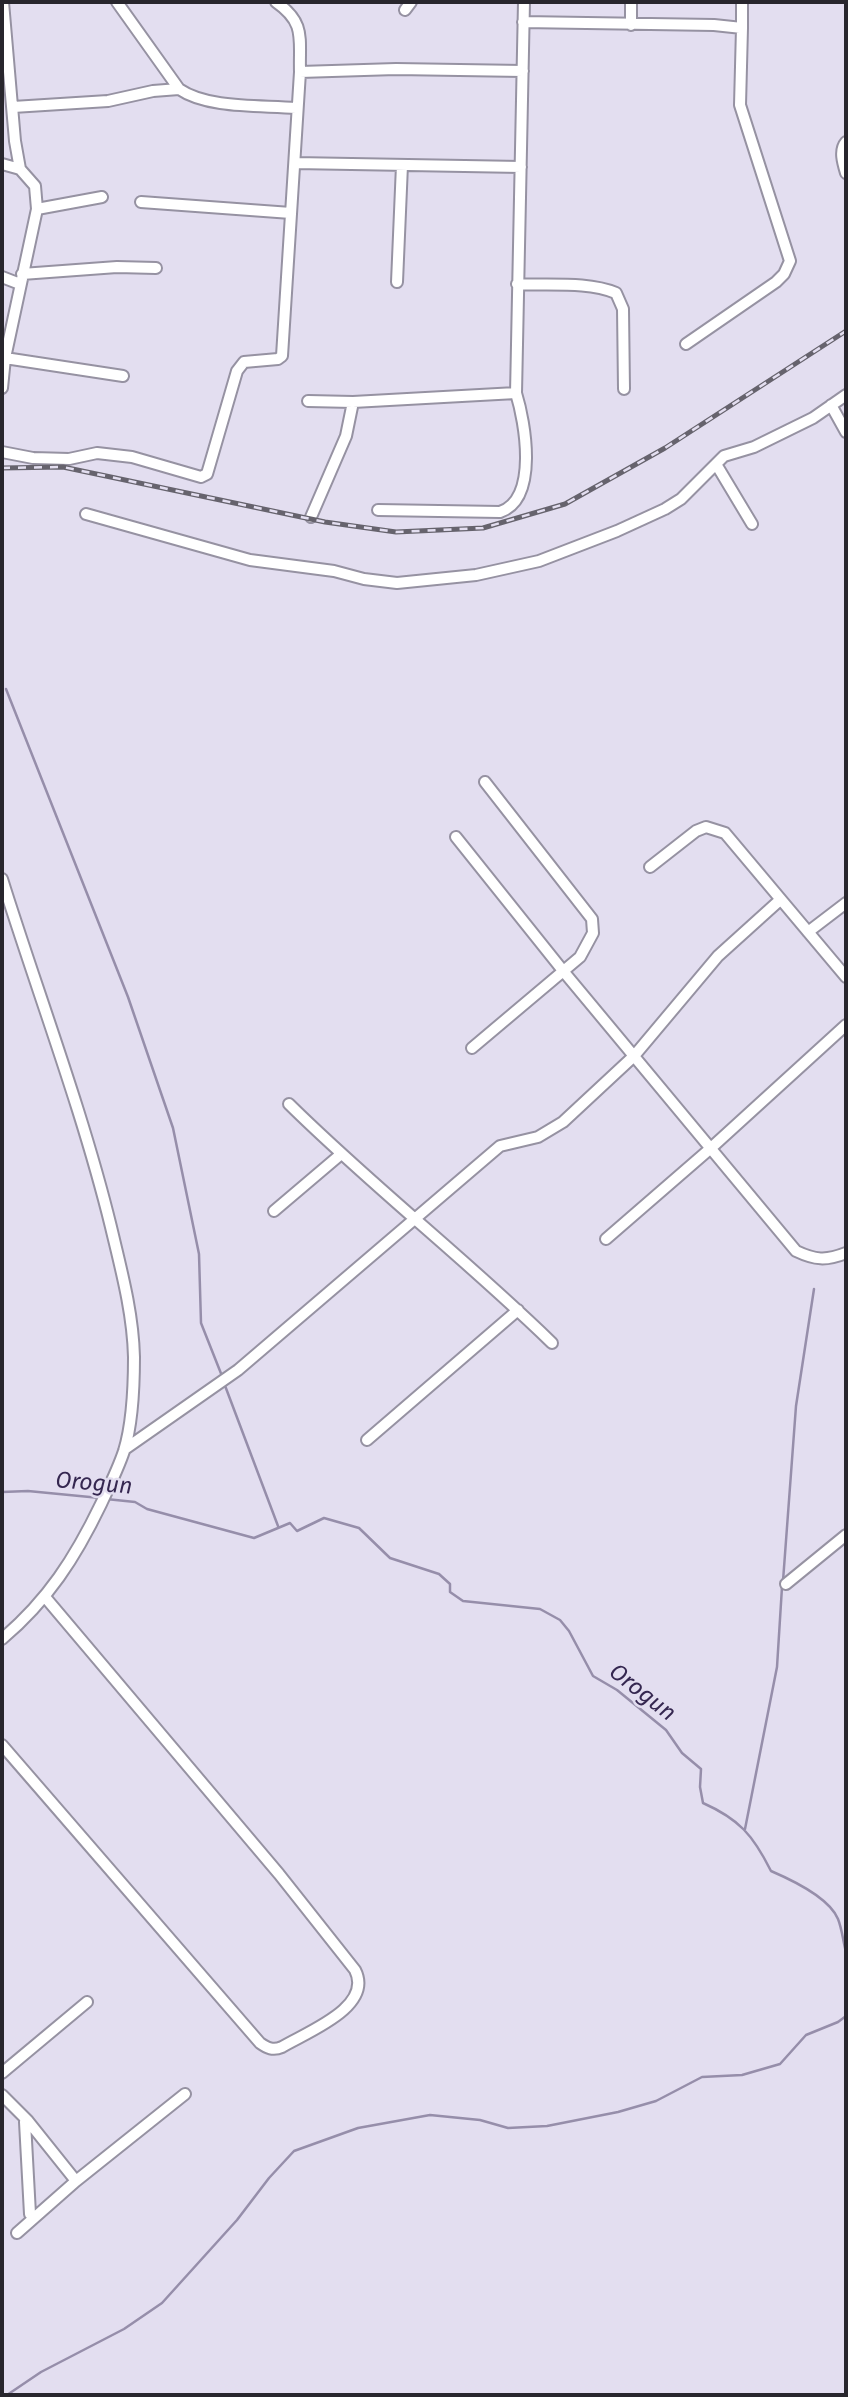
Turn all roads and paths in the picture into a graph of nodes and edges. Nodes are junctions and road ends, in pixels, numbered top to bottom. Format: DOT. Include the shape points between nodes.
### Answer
graph roads {
  1 [pos="3,2"];
  2 [pos="117,2"];
  3 [pos="276,2"];
  4 [pos="524,2"];
  5 [pos="631,2"];
  6 [pos="742,2"];
  7 [pos="523,22"];
  8 [pos="631,25"];
  9 [pos="742,28"];
  10 [pos="523,71"];
  11 [pos="300,72"];
  12 [pos="179,89"];
  13 [pos="13,107"];
  14 [pos="296,108"];
  15 [pos="846,142"];
  16 [pos="295,163"];
  17 [pos="2,164"];
  18 [pos="402,164"];
  19 [pos="521,167"];
  20 [pos="20,169"];
  21 [pos="846,173"];
  22 [pos="102,197"];
  23 [pos="141,202"];
  24 [pos="37,209"];
  25 [pos="291,213"];
  26 [pos="156,268"];
  27 [pos="2,277"];
  28 [pos="21,279"];
  29 [pos="397,282"];
  30 [pos="517,284"];
  31 [pos="687,344"];
  32 [pos="5,358"];
  33 [pos="123,376"];
  34 [pos="2,388"];
  35 [pos="624,389"];
  36 [pos="516,393"];
  37 [pos="846,395"];
  38 [pos="308,401"];
  39 [pos="353,402"];
  40 [pos="831,405"];
  41 [pos="846,432"];
  42 [pos="2,453"];
  43 [pos="716,464"];
  44 [pos="378,510"];
  45 [pos="86,514"];
  46 [pos="311,517"];
  47 [pos="752,524"];
  48 [pos="485,782"];
  49 [pos="456,837"];
  50 [pos="650,867"];
  51 [pos="2,879"];
  52 [pos="780,900"];
  53 [pos="846,903"];
  54 [pos="808,932"];
  55 [pos="564,972"];
  56 [pos="846,977"];
  57 [pos="846,1025"];
  58 [pos="471,1048"];
  59 [pos="634,1056"];
  60 [pos="289,1104"];
  61 [pos="711,1148"];
  62 [pos="341,1155"];
  63 [pos="274,1211"];
  64 [pos="416,1218"];
  65 [pos="606,1239"];
  66 [pos="846,1253"];
  67 [pos="519,1310"];
  68 [pos="552,1343"];
  69 [pos="367,1440"];
  70 [pos="125,1449"];
  71 [pos="846,1535"];
  72 [pos="786,1584"];
  73 [pos="45,1597"];
  74 [pos="2,1639"];
  75 [pos="2,1745"];
  76 [pos="87,2002"];
  77 [pos="2,2073"];
  78 [pos="185,2094"];
  79 [pos="2,2095"];
  80 [pos="28,2121"];
  81 [pos="76,2181"];
  82 [pos="30,2214"];
  83 [pos="17,2233"];
  1 -- 13 [label="street"];
  2 -- 12 [label="street"];
  3 -- 11 [label="street" via="296,21"];
  4 -- 7 [label="street"];
  5 -- 8 [label="street"];
  6 -- 9 [label="street"];
  7 -- 8 [label="street"];
  7 -- 10 [label="street"];
  8 -- 9 [label="street"];
  9 -- 31 [label="street" via="740,105 790,261 776,282"];
  10 -- 11 [label="street"];
  10 -- 19 [label="street"];
  11 -- 14 [label="street"];
  12 -- 13 [label="street" via="108,101"];
  12 -- 14 [label="street" via="197,99"];
  13 -- 20 [label="street"];
  14 -- 16 [label="street"];
  15 -- 21 [label="street" via="842,154"];
  16 -- 18 [label="street"];
  16 -- 25 [label="street"];
  17 -- 20 [label="street"];
  18 -- 19 [label="street"];
  18 -- 29 [label="street"];
  19 -- 30 [label="street"];
  20 -- 24 [label="street" via="35,186"];
  22 -- 24 [label="street"];
  23 -- 25 [label="street"];
  24 -- 28 [label="street"];
  25 -- 42 [label="street" via="284,351 278,359 244,362 237,371 207,474 198,477 132,457 97,453 69,459"];
  26 -- 28 [label="street" via="117,267"];
  27 -- 28 [label="street"];
  28 -- 32 [label="street"];
  30 -- 35 [label="street" via="578,286 616,293 623,309"];
  30 -- 36 [label="street"];
  32 -- 33 [label="street"];
  32 -- 34 [label="street"];
  36 -- 39 [label="street"];
  36 -- 44 [label="street" via="527,447 525,469 511,506 500,512"];
  37 -- 40 [label="street"];
  38 -- 39 [label="street"];
  39 -- 46 [label="street" via="346,436"];
  40 -- 41 [label="street"];
  40 -- 43 [label="street"];
  43 -- 45 [label="street" via="681,499 617,531 540,561 419,582 373,580 250,560"];
  43 -- 47 [label="street"];
  48 -- 55 [label="street" via="592,919 590,944"];
  49 -- 55 [label="street"];
  50 -- 52 [label="street" via="696,831 717,829"];
  51 -- 70 [label="street" via="101,1187 123,1277 134,1356"];
  52 -- 54 [label="street"];
  52 -- 59 [label="street" via="718,956"];
  53 -- 54 [label="street"];
  54 -- 56 [label="street"];
  55 -- 58 [label="street"];
  55 -- 59 [label="street"];
  57 -- 61 [label="street"];
  59 -- 61 [label="street"];
  59 -- 64 [label="street" via="563,1122 538,1137 500,1146"];
  60 -- 62 [label="street"];
  61 -- 65 [label="street"];
  61 -- 66 [label="street" via="796,1251 824,1260"];
  62 -- 63 [label="street"];
  62 -- 64 [label="street"];
  64 -- 67 [label="street"];
  64 -- 70 [label="street" via="238,1370"];
  67 -- 68 [label="street"];
  67 -- 69 [label="street"];
  70 -- 73 [label="street" via="80,1547"];
  71 -- 72 [label="street"];
  73 -- 74 [label="street"];
  73 -- 75 [label="street" via="346,1959 360,1979 357,1994 346,2009 277,2049 260,2043"];
  76 -- 77 [label="street"];
  78 -- 81 [label="street"];
  79 -- 80 [label="street"];
  80 -- 81 [label="street"];
  80 -- 82 [label="street"];
  81 -- 83 [label="street"];
}
